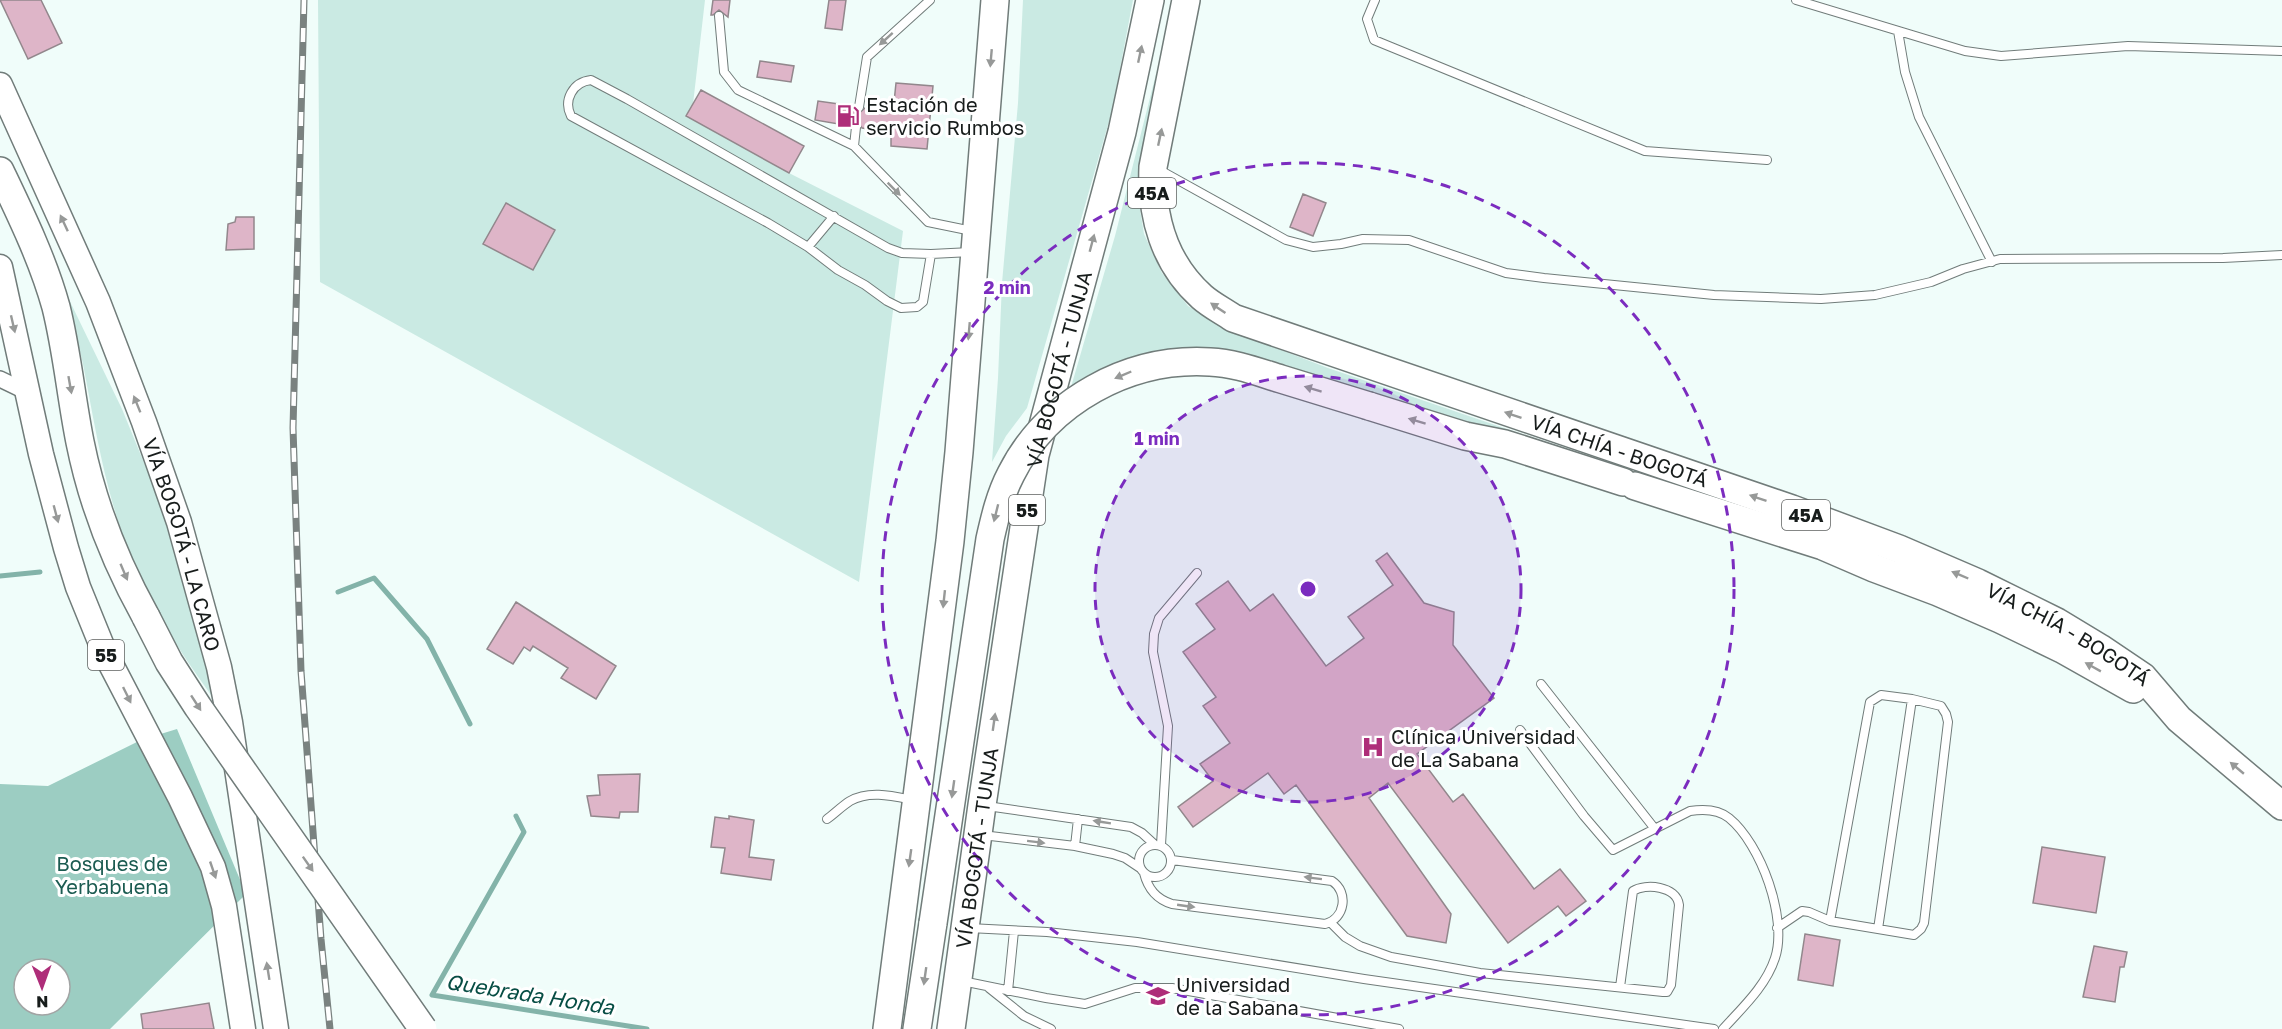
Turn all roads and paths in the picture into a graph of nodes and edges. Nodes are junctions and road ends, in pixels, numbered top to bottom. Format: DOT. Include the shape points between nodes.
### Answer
graph roads {
  1 [pos="930,0"];
  2 [pos="996,0"];
  3 [pos="1150,0"];
  4 [pos="1186,0"];
  5 [pos="1375,0"];
  6 [pos="1796,0"];
  7 [pos="719,16"];
  8 [pos="1898,31"];
  9 [pos="2282,51"];
  10 [pos="0,85"];
  11 [pos="859,107"];
  12 [pos="856,127"];
  13 [pos="854,146"];
  14 [pos="1767,160"];
  15 [pos="1153,167"];
  16 [pos="0,171"];
  17 [pos="834,216"];
  18 [pos="976,242"];
  19 [pos="808,247"];
  20 [pos="931,254"];
  21 [pos="2282,255"];
  22 [pos="1992,262"];
  23 [pos="0,267"];
  24 [pos="0,379"];
  25 [pos="29,393"];
  26 [pos="1465,436"];
  27 [pos="1631,487"];
  28 [pos="1197,573"];
  29 [pos="1541,684"];
  30 [pos="1912,699"];
  31 [pos="2180,719"];
  32 [pos="1520,730"];
  33 [pos="917,800"];
  34 [pos="981,805"];
  35 [pos="2282,806"];
  36 [pos="827,819"];
  37 [pos="1078,819"];
  38 [pos="1655,829"];
  39 [pos="978,835"];
  40 [pos="1157,845"];
  41 [pos="1075,846"];
  42 [pos="1172,860"];
  43 [pos="1142,871"];
  44 [pos="1830,921"];
  45 [pos="1331,923"];
  46 [pos="965,928"];
  47 [pos="1777,928"];
  48 [pos="1878,929"];
  49 [pos="1014,932"];
  50 [pos="893,978"];
  51 [pos="957,980"];
  52 [pos="988,987"];
  53 [pos="1620,987"];
  54 [pos="1008,991"];
  55 [pos="243,1029"];
  56 [pos="276,1029"];
  57 [pos="423,1029"];
  58 [pos="881,1029"];
  59 [pos="887,1029"];
  60 [pos="917,1029"];
  61 [pos="951,1029"];
  62 [pos="1051,1029"];
  63 [pos="1399,1029"];
  64 [pos="1714,1029"];
  65 [pos="1723,1029"];
  1 -- 11 [label="lane, one-way" via="867,57"];
  2 -- 18 [label="highway, one-way"];
  34 -- 3 [label="highway, VÍA BOGOTÁ - TUNJA / 55, one-way" via="1035,455 1122,132"];
  15 -- 4 [label="highway, VÍA CHÍA - BOGOTÁ / 45A, one-way"];
  5 -- 14 [label="lane" via="1367,19 1374,40 1646,151"];
  6 -- 8 [label="lane"];
  7 -- 13 [label="lane" via="722,63 732,86"];
  8 -- 9 [label="lane" via="1965,51 2001,56 2128,46"];
  8 -- 22 [label="lane" via="1919,117"];
  56 -- 10 [label="main road, VÍA BOGOTÁ - LA CARO, one-way" via="230,722 179,522 98,302"];
  12 -- 13 [label="lane"];
  13 -- 18 [label="lane, one-way" via="928,222"];
  15 -- 22 [label="lane" via="1286,240 1313,247 1363,239 1409,240 1506,273 1544,278 1714,295 1821,299 1875,295"];
  31 -- 15 [label="highway, VÍA CHÍA - BOGOTÁ / 45A, one-way" via="2143,677 2100,648 2037,612 1938,566 1792,509 1233,318 1203,298 1169,255 1154,212"];
  16 -- 57 [label="highway, one-way, bridge" via="56,307 94,495 131,590 198,707"];
  17 -- 19 [label="lane"];
  17 -- 19 [label="lane" via="591,80 580,82 572,92 568,104 571,116"];
  17 -- 20 [label="lane" via="888,248 902,253"];
  18 -- 20 [label="lane"];
  18 -- 33 [label="highway, one-way" via="949,551"];
  19 -- 20 [label="lane" via="901,308 917,307 923,302"];
  21 -- 22 [label="lane"];
  23 -- 25 [label="main road, 55, one-way"];
  24 -- 25 [label="street"];
  25 -- 55 [label="main road, 55, one-way" via="40,454 78,586 104,651 213,867 224,906"];
  26 -- 27 [label="highway" via="1505,444"];
  26 -- 27 [label="highway" via="1502,454"];
  26 -- 60 [label="highway, one-way, bridge" via="1241,366 1210,362 1166,363 1131,372 1092,389 1066,406 1031,442 1011,474 990,539"];
  31 -- 27 [label="highway, one-way" via="2121,682 2000,619 1938,592"];
  28 -- 40 [label="lane" via="1160,618 1154,634 1153,652 1168,726"];
  29 -- 38 [label="lane"];
  30 -- 44 [label="lane" via="1881,695 1870,702"];
  30 -- 48 [label="lane"];
  30 -- 48 [label="lane" via="1941,706 1948,722 1924,923 1914,935"];
  35 -- 31 [label="highway, VÍA CHÍA - BOGOTÁ / 45A, one-way"];
  32 -- 38 [label="lane" via="1612,849"];
  33 -- 36 [label="lane" via="862,796"];
  33 -- 50 [label="highway, one-way"];
  34 -- 37 [label="lane"];
  34 -- 39 [label="highway, VÍA BOGOTÁ - TUNJA / 55"];
  40 -- 37 [label="lane, one-way" via="1131,827"];
  37 -- 41 [label="lane"];
  38 -- 47 [label="lane" via="1689,811 1711,810 1729,818 1749,841 1763,868"];
  39 -- 41 [label="lane, one-way"];
  39 -- 46 [label="highway, VÍA BOGOTÁ - TUNJA / 55"];
  40 -- 42 [label="lane" via="1166,848"];
  40 -- 43 [label="lane" via="1143,850 1138,862"];
  41 -- 43 [label="lane" via="1121,856"];
  42 -- 43 [label="lane" via="1163,876"];
  45 -- 42 [label="lane, one-way" via="1338,918 1343,898 1342,890 1332,881"];
  43 -- 45 [label="lane, one-way" via="1153,893 1172,904"];
  44 -- 47 [label="lane" via="1802,912"];
  44 -- 48 [label="lane"];
  45 -- 53 [label="lane" via="1360,946 1391,957 1480,972"];
  46 -- 49 [label="lane"];
  46 -- 51 [label="highway, VÍA BOGOTÁ - TUNJA / 55"];
  47 -- 65 [label="lane" via="1770,971"];
  49 -- 54 [label="lane"];
  49 -- 64 [label="lane" via="1137,942"];
  50 -- 58 [label="highway"];
  50 -- 59 [label="highway"];
  51 -- 52 [label="lane"];
  51 -- 61 [label="highway, VÍA BOGOTÁ - TUNJA / 55"];
  52 -- 54 [label="lane"];
  52 -- 62 [label="lane" via="1024,1016"];
  53 -- 53 [label="lane" via="1633,891 1668,889 1675,893 1679,905 1670,989 1663,992"];
  54 -- 63 [label="lane" via="1085,1004 1135,988 1172,988"];
}
